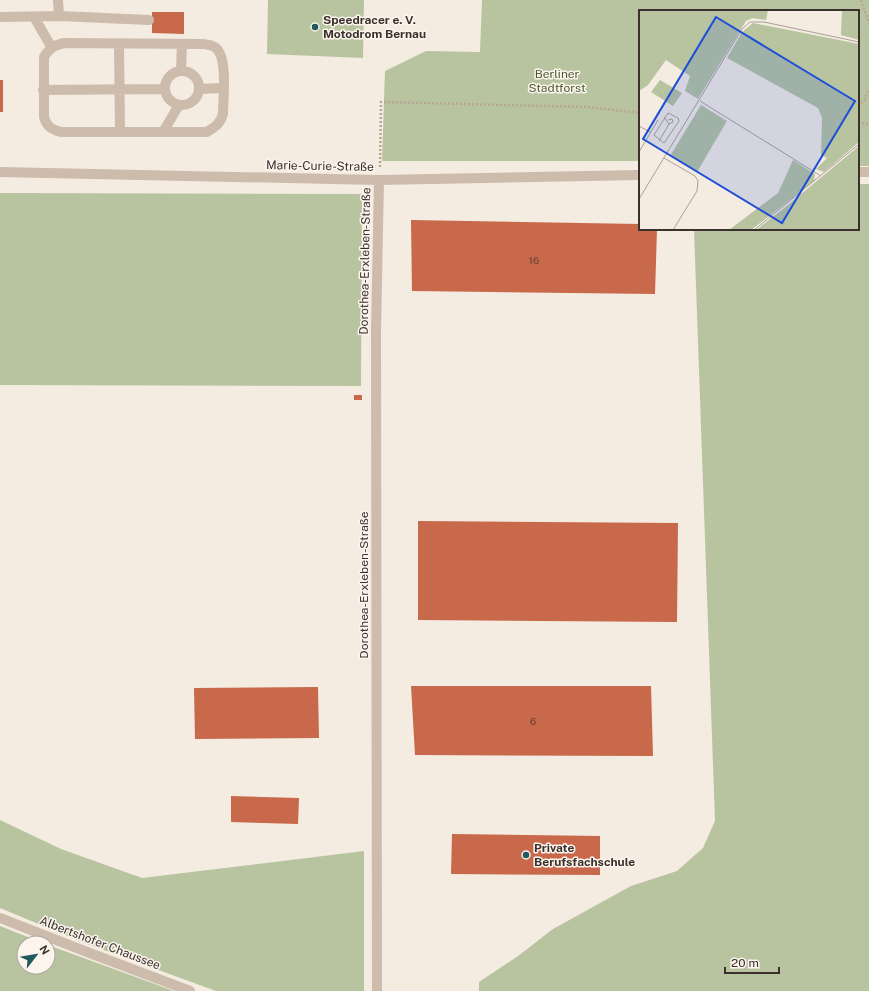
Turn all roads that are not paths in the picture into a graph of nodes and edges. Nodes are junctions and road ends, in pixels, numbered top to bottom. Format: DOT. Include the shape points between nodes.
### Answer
graph roads {
  1 [pos="58,0"];
  2 [pos="59,16"];
  3 [pos="0,17"];
  4 [pos="34,17"];
  5 [pos="149,20"];
  6 [pos="119,44"];
  7 [pos="182,44"];
  8 [pos="52,48"];
  9 [pos="181,71"];
  10 [pos="223,88"];
  11 [pos="120,89"];
  12 [pos="199,89"];
  13 [pos="43,90"];
  14 [pos="164,90"];
  15 [pos="179,105"];
  16 [pos="120,132"];
  17 [pos="163,132"];
  18 [pos="0,172"];
  19 [pos="639,176"];
  20 [pos="379,180"];
  21 [pos="0,918"];
  22 [pos="190,991"];
  23 [pos="377,991"];
  1 -- 2 [label="street"];
  2 -- 4 [label="street"];
  2 -- 5 [label="street"];
  3 -- 4 [label="street"];
  4 -- 8 [label="street"];
  6 -- 7 [label="street"];
  6 -- 8 [label="street" via="64,43"];
  6 -- 11 [label="street"];
  7 -- 9 [label="street"];
  7 -- 10 [label="street" via="212,45 217,49 223,61"];
  8 -- 13 [label="street" via="44,57"];
  9 -- 12 [label="street" via="196,78"];
  9 -- 14 [label="street" via="167,79"];
  10 -- 12 [label="street"];
  10 -- 17 [label="street" via="223,114 221,122 214,128 206,132"];
  11 -- 13 [label="street"];
  11 -- 14 [label="street"];
  11 -- 16 [label="street"];
  12 -- 15 [label="street" via="190,103"];
  13 -- 16 [label="street" via="44,117 52,130"];
  14 -- 15 [label="street" via="169,100"];
  15 -- 17 [label="street"];
  16 -- 17 [label="street"];
  18 -- 20 [label="street, Marie-Curie-Straße"];
  19 -- 20 [label="street, Marie-Curie-Straße"];
  20 -- 23 [label="street, Dorothea-Erxleben-Straße" via="376,332"];
  21 -- 22 [label="street, Albertshofer Chaussee"];
}
